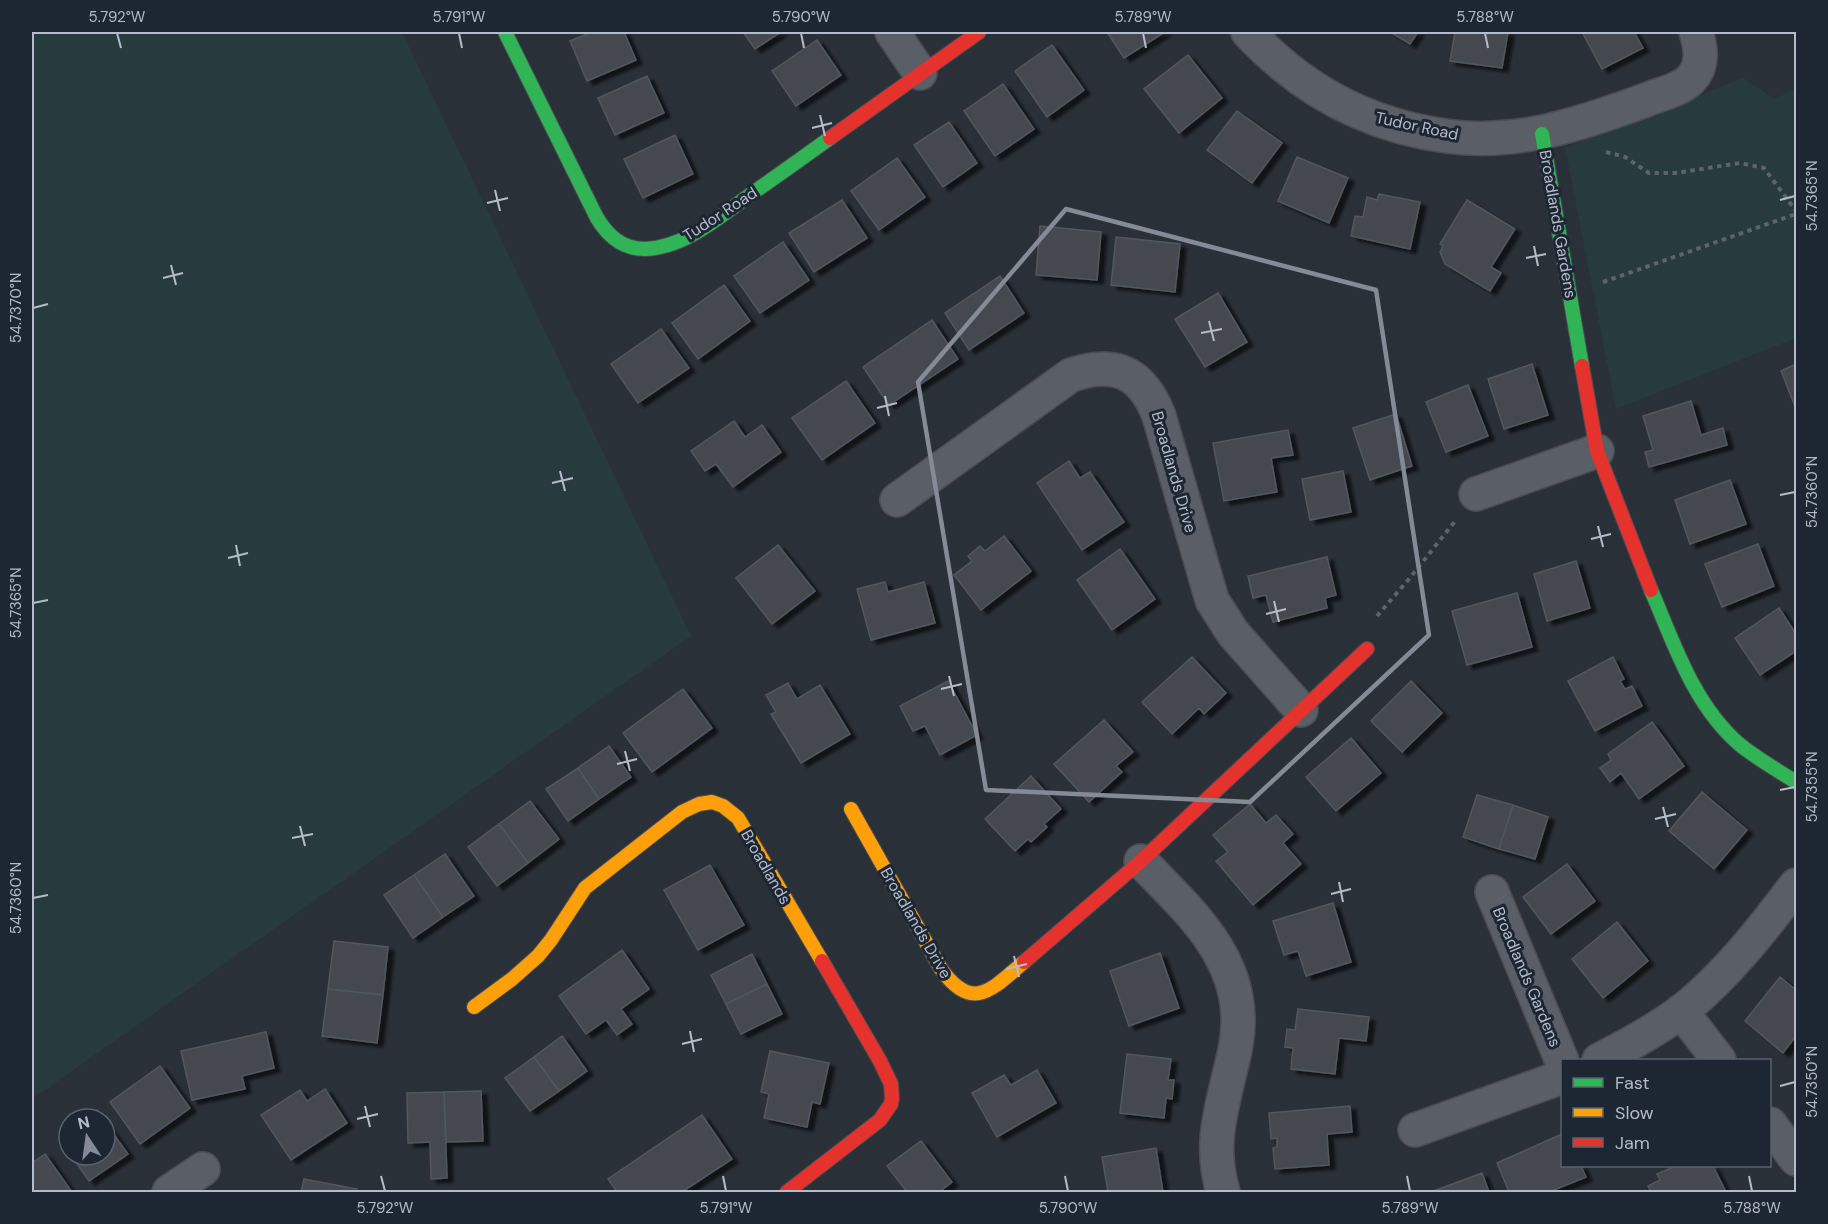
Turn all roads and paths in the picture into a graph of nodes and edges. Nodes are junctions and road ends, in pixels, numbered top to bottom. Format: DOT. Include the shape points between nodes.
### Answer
graph roads {
  1 [pos="505,32"];
  2 [pos="892,32"];
  3 [pos="979,32"];
  4 [pos="1248,32"];
  5 [pos="1696,32"];
  6 [pos="920,73"];
  7 [pos="1542,134"];
  8 [pos="1604,151"];
  9 [pos="1797,213"];
  10 [pos="1571,293"];
  11 [pos="1597,451"];
  12 [pos="1476,494"];
  13 [pos="897,500"];
  14 [pos="1367,649"];
  15 [pos="1301,710"];
  16 [pos="1797,782"];
  17 [pos="851,809"];
  18 [pos="1141,861"];
  19 [pos="1797,885"];
  20 [pos="1492,892"];
  21 [pos="474,1007"];
  22 [pos="1681,1011"];
  23 [pos="1562,1059"];
  24 [pos="1601,1059"];
  25 [pos="1718,1059"];
  26 [pos="1561,1078"];
  27 [pos="1771,1125"];
  28 [pos="1415,1130"];
  29 [pos="1797,1159"];
  30 [pos="202,1169"];
  31 [pos="169,1192"];
  32 [pos="787,1192"];
  33 [pos="1223,1192"];
  1 -- 6 [label="street, Tudor Road" via="597,218 609,236 631,248 661,247 702,229"];
  2 -- 6 [label="street"];
  3 -- 6 [label="street, Tudor Road"];
  4 -- 7 [label="street, Tudor Road" via="1293,75 1338,103 1371,117 1446,136 1495,138"];
  5 -- 7 [label="street, Broadlands Gardens" via="1700,63 1691,79 1595,119"];
  7 -- 10 [label="street, Broadlands Gardens"];
  8 -- 9 [label="path" via="1625,157 1648,173 1676,173 1740,163 1764,168"];
  9 -- 10 [label="path"];
  10 -- 11 [label="street, Broadlands Gardens"];
  11 -- 12 [label="street"];
  11 -- 16 [label="street, Broadlands Gardens" via="1646,579 1699,697 1739,744"];
  12 -- 14 [label="path" via="1409,579 1357,634"];
  13 -- 15 [label="street, Broadlands Drive" via="1071,375 1098,368 1124,373 1139,383 1156,407 1212,600 1233,633"];
  14 -- 15 [label="street, Broadlands Drive"];
  15 -- 18 [label="street, Broadlands Drive"];
  17 -- 18 [label="street, Broadlands Drive" via="940,969 962,992 991,990"];
  18 -- 33 [label="street" via="1212,939 1236,999 1235,1051 1216,1138 1216,1166"];
  19 -- 22 [label="street" via="1724,972"];
  20 -- 23 [label="street, Broadlands Gardens"];
  21 -- 32 [label="street, Broadlands" via="542,952 585,888 682,812 712,801 723,805 738,818 891,1083 890,1109 880,1120"];
  22 -- 24 [label="street"];
  22 -- 25 [label="street"];
  26 -- 28 [label="street"];
  27 -- 29 [label="street"];
  30 -- 31 [label="street"];
}
